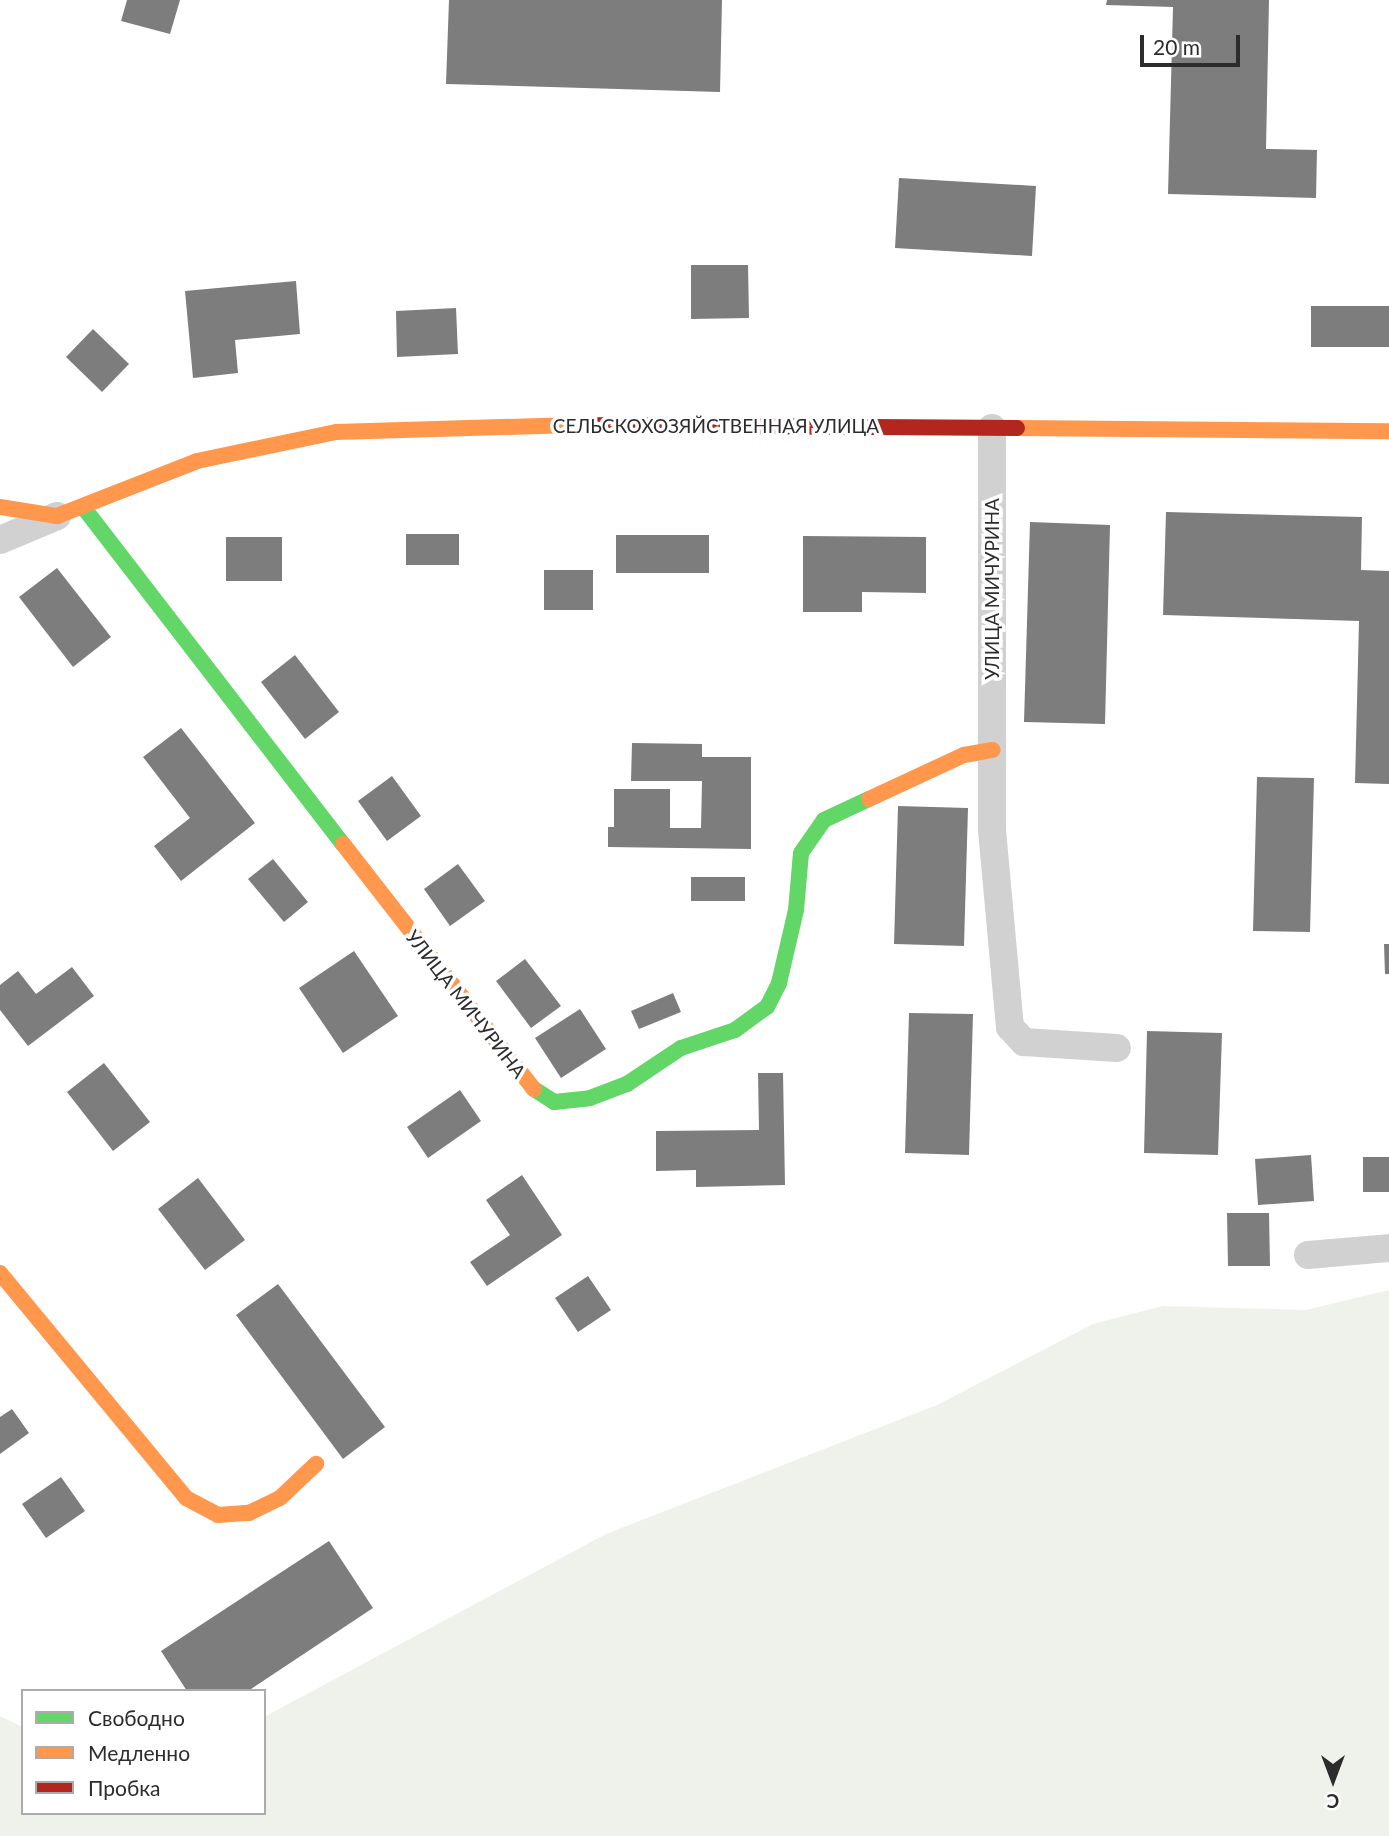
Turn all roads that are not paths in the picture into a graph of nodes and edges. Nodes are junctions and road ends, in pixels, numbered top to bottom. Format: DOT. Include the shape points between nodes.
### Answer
graph roads {
  1 [pos="992,428"];
  2 [pos="1389,431"];
  3 [pos="0,507"];
  4 [pos="85,508"];
  5 [pos="57,516"];
  6 [pos="0,540"];
  7 [pos="993,750"];
  8 [pos="1117,1048"];
  9 [pos="1389,1248"];
  10 [pos="1308,1255"];
  11 [pos="0,1273"];
  12 [pos="316,1464"];
  1 -- 2 [label="street, СЕЛЬСКОХОЗЯЙСТВЕННАЯ УЛИЦА"];
  1 -- 4 [label="street, СЕЛЬСКОХОЗЯЙСТВЕННАЯ УЛИЦА" via="490,424 336,432 197,461"];
  1 -- 7 [label="street, УЛИЦА МИЧУРИНА"];
  3 -- 5 [label="street, СЕЛЬСКОХОЗЯЙСТВЕННАЯ УЛИЦА"];
  4 -- 5 [label="street, СЕЛЬСКОХОЗЯЙСТВЕННАЯ УЛИЦА"];
  4 -- 7 [label="street, УЛИЦА МИЧУРИНА" via="503,1052 531,1087 554,1101 590,1098 627,1084 681,1048 734,1030 767,1007 779,983 796,910 801,853 824,820 964,755"];
  5 -- 6 [label="street, СЕЛЬСКОХОЗЯЙСТВЕННАЯ УЛИЦА"];
  7 -- 8 [label="street, УЛИЦА МИЧУРИНА" via="992,830 1010,1027 1024,1042"];
  9 -- 10 [label="street"];
  11 -- 12 [label="street" via="186,1498 218,1515 249,1513 280,1498"];
}
